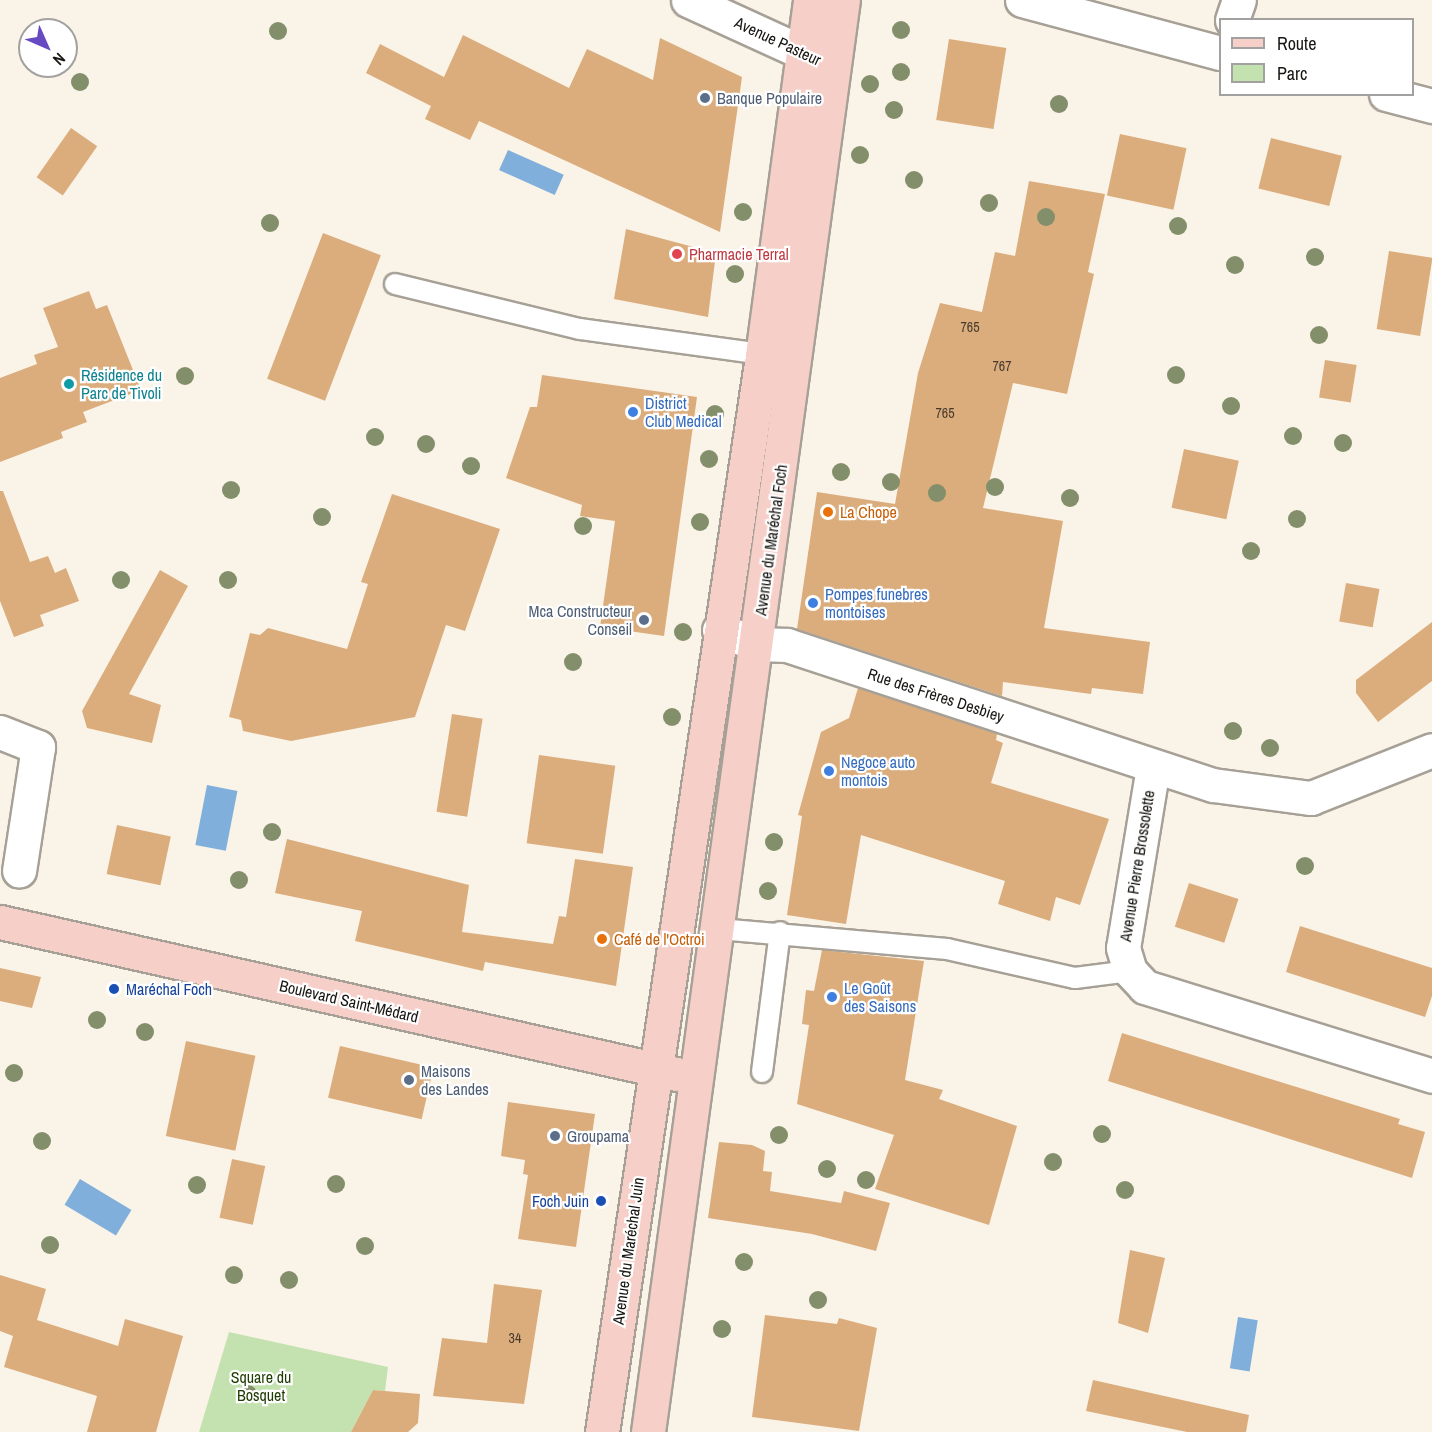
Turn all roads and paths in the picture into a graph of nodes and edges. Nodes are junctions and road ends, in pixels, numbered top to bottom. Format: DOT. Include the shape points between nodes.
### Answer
graph roads {
  1 [pos="688,0"];
  2 [pos="810,0"];
  3 [pos="843,0"];
  4 [pos="1022,0"];
  5 [pos="1239,0"];
  6 [pos="1120,13"];
  7 [pos="1233,18"];
  8 [pos="803,52"];
  9 [pos="1219,53"];
  10 [pos="835,67"];
  11 [pos="1394,96"];
  12 [pos="1432,106"];
  13 [pos="395,284"];
  14 [pos="796,353"];
  15 [pos="762,356"];
  16 [pos="719,630"];
  17 [pos="757,644"];
  18 [pos="0,732"];
  19 [pos="1432,750"];
  20 [pos="1153,766"];
  21 [pos="18,871"];
  22 [pos="0,922"];
  23 [pos="719,929"];
  24 [pos="780,932"];
  25 [pos="1130,971"];
  26 [pos="655,1070"];
  27 [pos="762,1072"];
  28 [pos="1432,1076"];
  29 [pos="699,1079"];
  30 [pos="602,1432"];
  31 [pos="648,1432"];
  1 -- 8 [label="street, Avenue Pasteur"];
  2 -- 8 [label="main road"];
  3 -- 10 [label="main road, Avenue du Maréchal Foch"];
  4 -- 6 [label="street"];
  5 -- 7 [label="street"];
  6 -- 9 [label="street"];
  8 -- 10 [label="street, Avenue Pasteur"];
  8 -- 15 [label="main road"];
  10 -- 14 [label="main road, Avenue du Maréchal Foch"];
  11 -- 12 [label="street"];
  13 -- 15 [label="lane" via="580,329"];
  14 -- 15 [label="lane"];
  14 -- 17 [label="main road, Avenue du Maréchal Foch"];
  15 -- 16 [label="main road"];
  16 -- 17 [label="street, Rue des Frères Desbiey"];
  16 -- 26 [label="main road"];
  17 -- 20 [label="street, Rue des Frères Desbiey" via="787,645"];
  17 -- 23 [label="main road, Avenue du Maréchal Foch"];
  18 -- 21 [label="street" via="38,747"];
  19 -- 20 [label="street, Avenue Pierre Brossolette" via="1311,798 1213,785"];
  20 -- 25 [label="street, Avenue Pierre Brossolette" via="1123,948"];
  22 -- 26 [label="main road, Boulevard Saint-Médard"];
  23 -- 24 [label="lane"];
  23 -- 29 [label="main road, Avenue du Maréchal Foch"];
  24 -- 25 [label="lane" via="947,949 1075,978"];
  24 -- 27 [label="lane"];
  25 -- 28 [label="street" via="1144,987"];
  26 -- 29 [label="main road, Boulevard Saint-Médard"];
  26 -- 30 [label="main road, Avenue du Maréchal Juin"];
  29 -- 31 [label="main road"];
}
